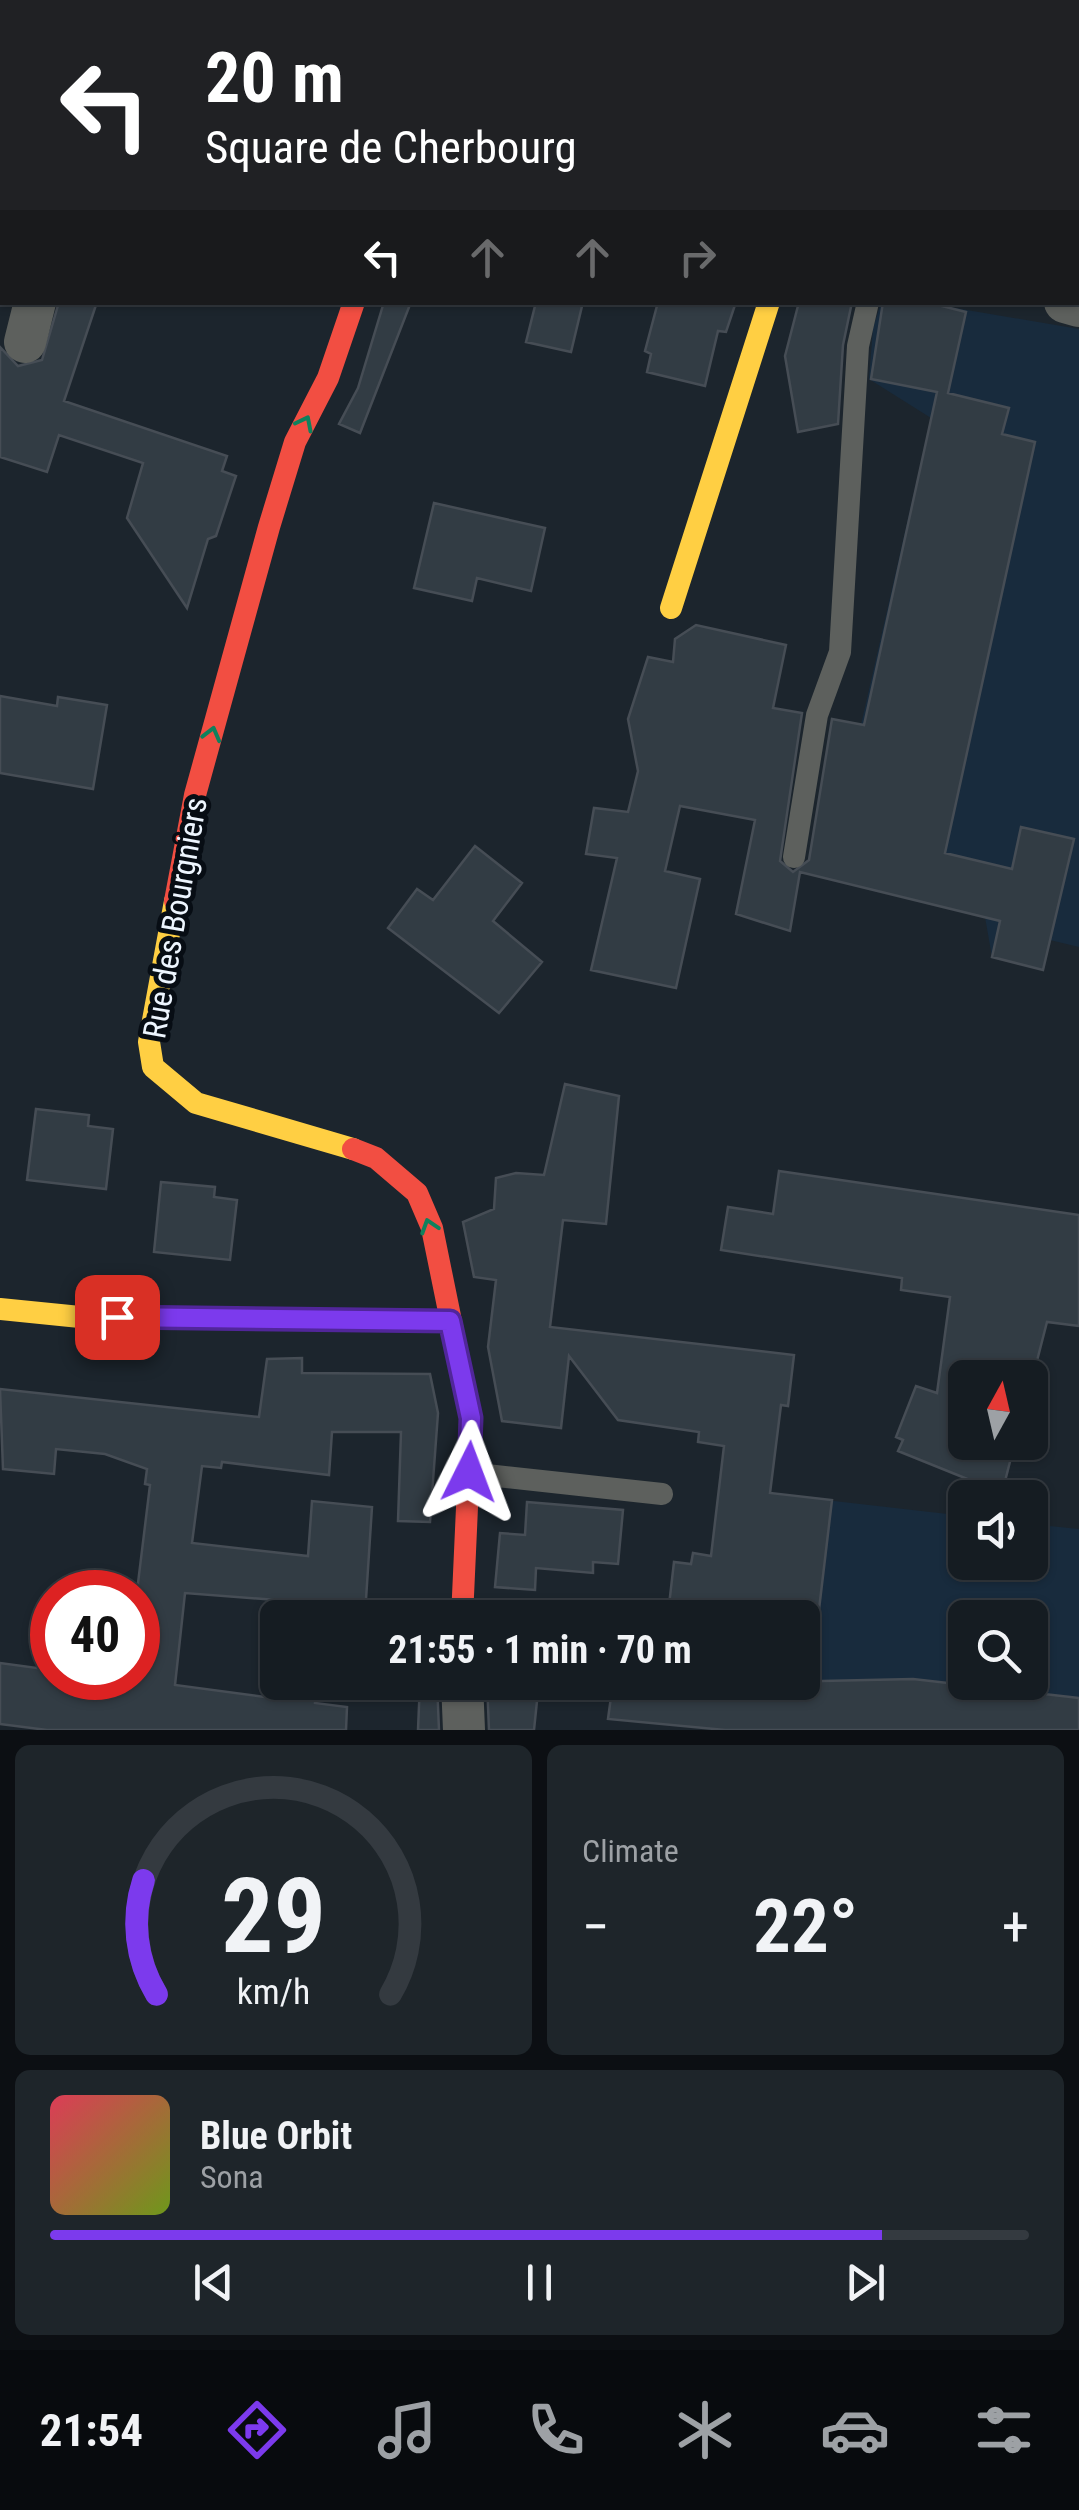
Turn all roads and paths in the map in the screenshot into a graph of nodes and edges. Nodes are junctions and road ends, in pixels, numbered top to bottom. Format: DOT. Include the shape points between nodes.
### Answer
graph roads {
  1 [pos="353,305"];
  2 [pos="767,305"];
  3 [pos="867,305"];
  4 [pos="671,608"];
  5 [pos="794,857"];
  6 [pos="0,1309"];
  7 [pos="450,1321"];
  8 [pos="469,1472"];
  9 [pos="662,1494"];
  10 [pos="463,1600"];
  11 [pos="463,1700"];
  12 [pos="464,1730"];
  7 -- 1 [label="street, Rue des Bourgniers, one-way" via="432,1228 417,1193 376,1158 196,1103 152,1067 149,1042 196,795 258,566 295,442 328,378"];
  2 -- 4 [label="street"];
  3 -- 5 [label="lane" via="858,346 840,652 818,716"];
  6 -- 7 [label="street"];
  7 -- 8 [label="street, Rue des Bourgniers" via="471,1418"];
  8 -- 9 [label="lane"];
  8 -- 10 [label="street, Rue des Bourgniers"];
  11 -- 12 [label="street"];
}
